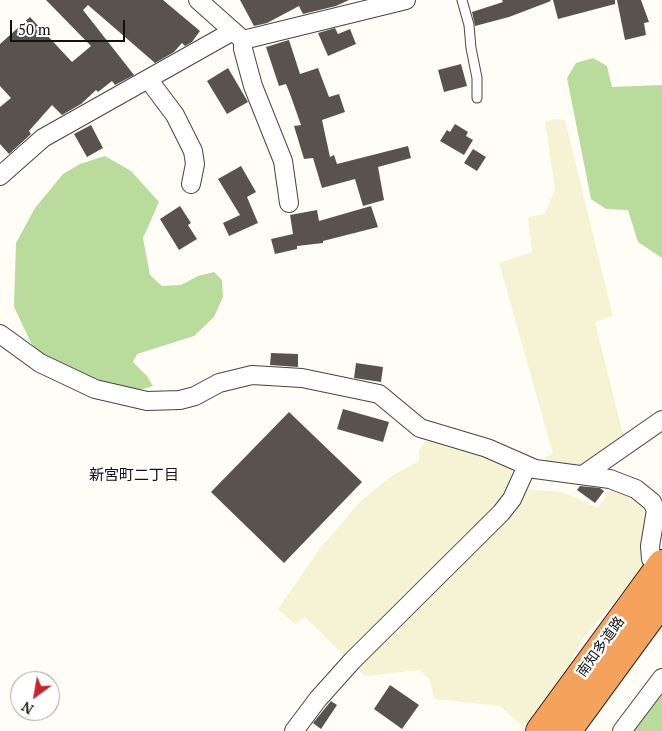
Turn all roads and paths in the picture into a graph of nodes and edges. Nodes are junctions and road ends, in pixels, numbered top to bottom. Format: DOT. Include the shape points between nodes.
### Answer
graph roads {
  1 [pos="198,0"];
  2 [pos="406,0"];
  3 [pos="462,0"];
  4 [pos="364,5"];
  5 [pos="238,36"];
  6 [pos="148,79"];
  7 [pos="477,98"];
  8 [pos="0,176"];
  9 [pos="191,184"];
  10 [pos="289,203"];
  11 [pos="0,334"];
  12 [pos="662,420"];
  13 [pos="527,466"];
  14 [pos="582,475"];
  15 [pos="657,561"];
  16 [pos="662,602"];
  17 [pos="662,678"];
  18 [pos="294,731"];
  19 [pos="540,731"];
  20 [pos="567,731"];
  21 [pos="622,731"];
  1 -- 5 [label="street"];
  2 -- 4 [label="street"];
  3 -- 7 [label="lane" via="469,25"];
  4 -- 5 [label="street"];
  5 -- 6 [label="street"];
  5 -- 10 [label="street" via="253,86 283,161"];
  6 -- 8 [label="street" via="43,138"];
  6 -- 9 [label="street" via="175,116 193,151 195,164"];
  11 -- 13 [label="street" via="40,363 95,389 147,402 180,400 219,383 252,375 302,378 379,394 420,428 510,456"];
  12 -- 14 [label="street"];
  13 -- 14 [label="street"];
  13 -- 18 [label="street" via="512,499 501,513 352,661"];
  14 -- 15 [label="street" via="623,483 652,502 656,516 650,546"];
  15 -- 19 [label="highway, 南知多道路"];
  16 -- 20 [label="highway, 南知多道路"];
  17 -- 21 [label="street"];
}
